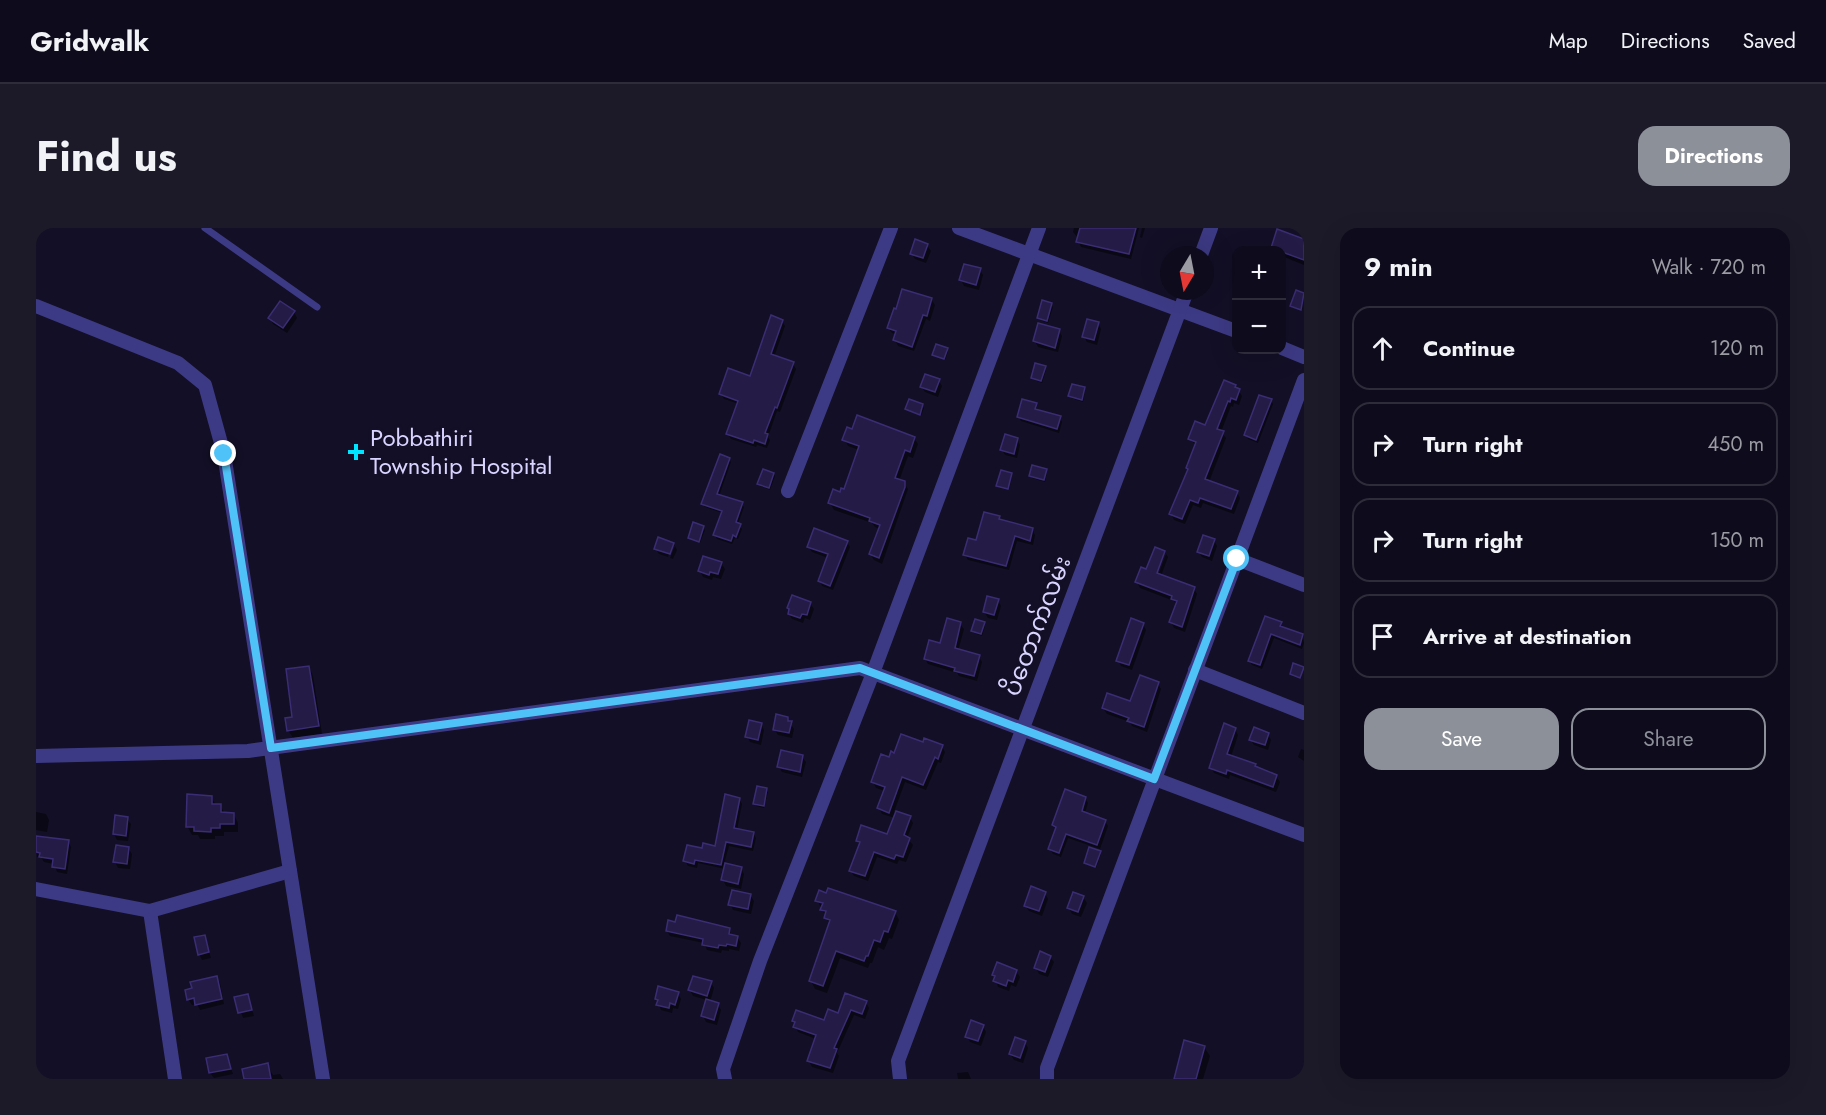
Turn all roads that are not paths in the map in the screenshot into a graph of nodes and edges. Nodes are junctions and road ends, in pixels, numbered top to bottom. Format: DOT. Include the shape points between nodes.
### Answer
graph roads {
  1 [pos="205,228"];
  2 [pos="891,228"];
  3 [pos="959,228"];
  4 [pos="1039,228"];
  5 [pos="1211,228"];
  6 [pos="1204,246"];
  7 [pos="1029,253"];
  8 [pos="1184,300"];
  9 [pos="36,306"];
  10 [pos="317,307"];
  11 [pos="1181,309"];
  12 [pos="1232,329"];
  13 [pos="1286,350"];
  14 [pos="1304,357"];
  15 [pos="1304,380"];
  16 [pos="788,491"];
  17 [pos="1237,559"];
  18 [pos="1304,585"];
  19 [pos="1195,670"];
  20 [pos="873,673"];
  21 [pos="1304,712"];
  22 [pos="1022,729"];
  23 [pos="271,748"];
  24 [pos="36,756"];
  25 [pos="1154,779"];
  26 [pos="1304,835"];
  27 [pos="290,871"];
  28 [pos="36,889"];
  29 [pos="150,911"];
  30 [pos="175,1079"];
  31 [pos="323,1079"];
  32 [pos="724,1079"];
  33 [pos="900,1079"];
  34 [pos="1047,1079"];
  1 -- 10 [label="lane"];
  2 -- 16 [label="street"];
  3 -- 7 [label="street"];
  4 -- 7 [label="street"];
  5 -- 6 [label="street"];
  7 -- 11 [label="street"];
  7 -- 20 [label="street"];
  8 -- 11 [label="street, ပိတောက်လမ်း"];
  9 -- 23 [label="street" via="178,363 205,385 224,454"];
  11 -- 12 [label="street"];
  11 -- 22 [label="street, ပိတောက်လမ်း"];
  13 -- 14 [label="street"];
  15 -- 17 [label="street"];
  17 -- 18 [label="street"];
  17 -- 19 [label="street"];
  19 -- 21 [label="street"];
  19 -- 25 [label="street"];
  20 -- 22 [label="street"];
  20 -- 23 [label="street" via="860,668"];
  20 -- 32 [label="street" via="760,961 723,1069"];
  22 -- 25 [label="street"];
  22 -- 33 [label="street, ပိတောက်လမ်း" via="898,1061"];
  23 -- 24 [label="street"];
  23 -- 27 [label="street"];
  25 -- 26 [label="street"];
  25 -- 34 [label="street" via="1047,1068"];
  27 -- 29 [label="street"];
  27 -- 31 [label="street"];
  28 -- 29 [label="street"];
  29 -- 30 [label="street"];
}
